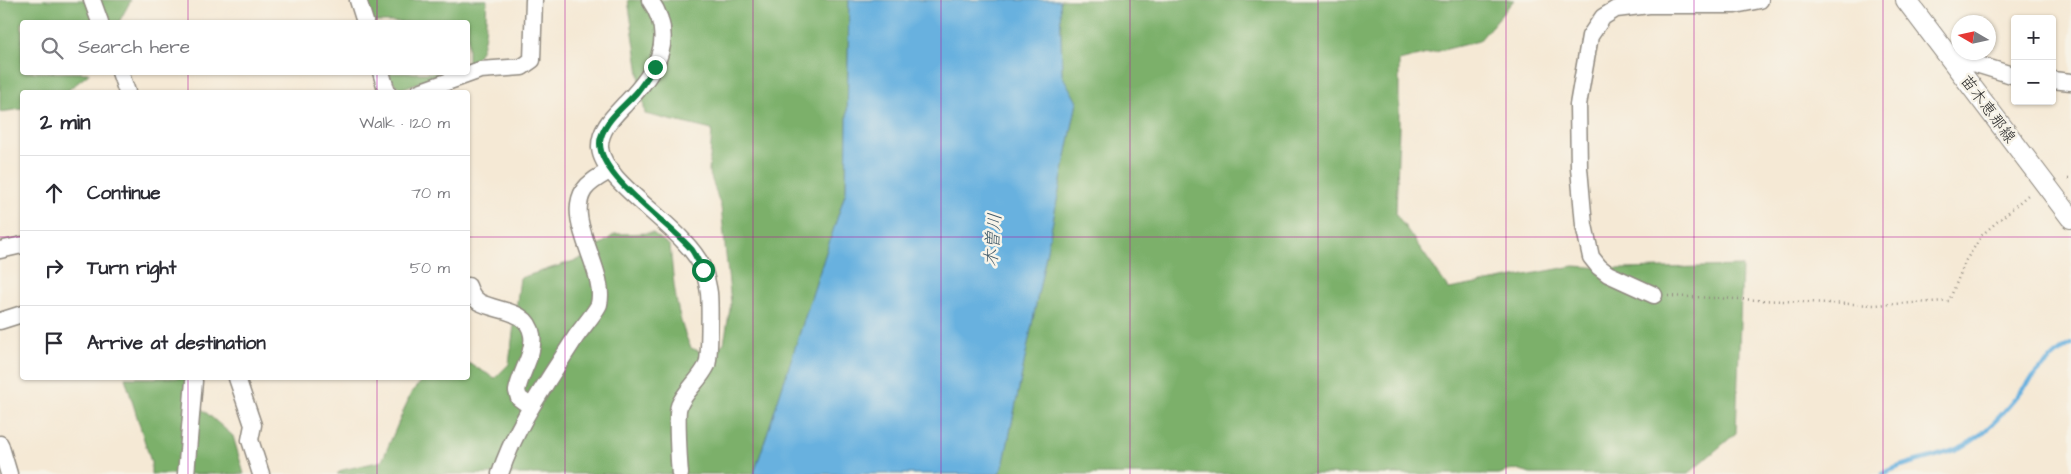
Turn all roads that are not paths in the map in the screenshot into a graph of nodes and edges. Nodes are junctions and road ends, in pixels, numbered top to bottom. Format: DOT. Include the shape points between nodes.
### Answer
graph roads {
  1 [pos="358,0"];
  2 [pos="534,0"];
  3 [pos="650,0"];
  4 [pos="1760,0"];
  5 [pos="1906,0"];
  6 [pos="92,1"];
  7 [pos="99,20"];
  8 [pos="364,20"];
  9 [pos="1948,55"];
  10 [pos="470,74"];
  11 [pos="121,75"];
  12 [pos="382,75"];
  13 [pos="466,75"];
  14 [pos="2011,75"];
  15 [pos="2056,80"];
  16 [pos="2071,82"];
  17 [pos="126,90"];
  18 [pos="386,90"];
  19 [pos="425,90"];
  20 [pos="611,170"];
  21 [pos="2071,218"];
  22 [pos="20,245"];
  23 [pos="0,250"];
  24 [pos="470,290"];
  25 [pos="1654,295"];
  26 [pos="20,315"];
  27 [pos="0,320"];
  28 [pos="238,380"];
  29 [pos="194,381"];
  30 [pos="532,408"];
  31 [pos="0,444"];
  32 [pos="9,474"];
  33 [pos="186,474"];
  34 [pos="261,474"];
  35 [pos="500,474"];
  36 [pos="680,474"];
  1 -- 8 [label="street"];
  2 -- 10 [label="street" via="532,60 522,67"];
  3 -- 20 [label="street" via="662,21 662,48 655,67 637,92 609,120 601,137 603,159"];
  4 -- 25 [label="street" via="1735,5 1649,5 1616,9 1603,17 1590,36 1578,105 1579,168 1584,225 1591,256 1608,274"];
  5 -- 9 [label="main road, 苗木恵那線"];
  6 -- 7 [label="street"];
  9 -- 14 [label="street"];
  9 -- 21 [label="main road, 苗木恵那線"];
  11 -- 17 [label="street"];
  12 -- 18 [label="street"];
  13 -- 19 [label="street"];
  15 -- 16 [label="street"];
  20 -- 30 [label="street" via="594,180 579,200 579,214 601,292 598,307"];
  20 -- 36 [label="street" via="692,250 703,270 709,292 708,364 678,407"];
  22 -- 23 [label="street"];
  24 -- 30 [label="street" via="479,301 510,312 528,324 532,335 531,347 517,391 519,398"];
  26 -- 27 [label="street"];
  28 -- 34 [label="street" via="252,425 250,440"];
  29 -- 33 [label="street"];
  30 -- 35 [label="street" via="513,440"];
  31 -- 32 [label="street"];
}
